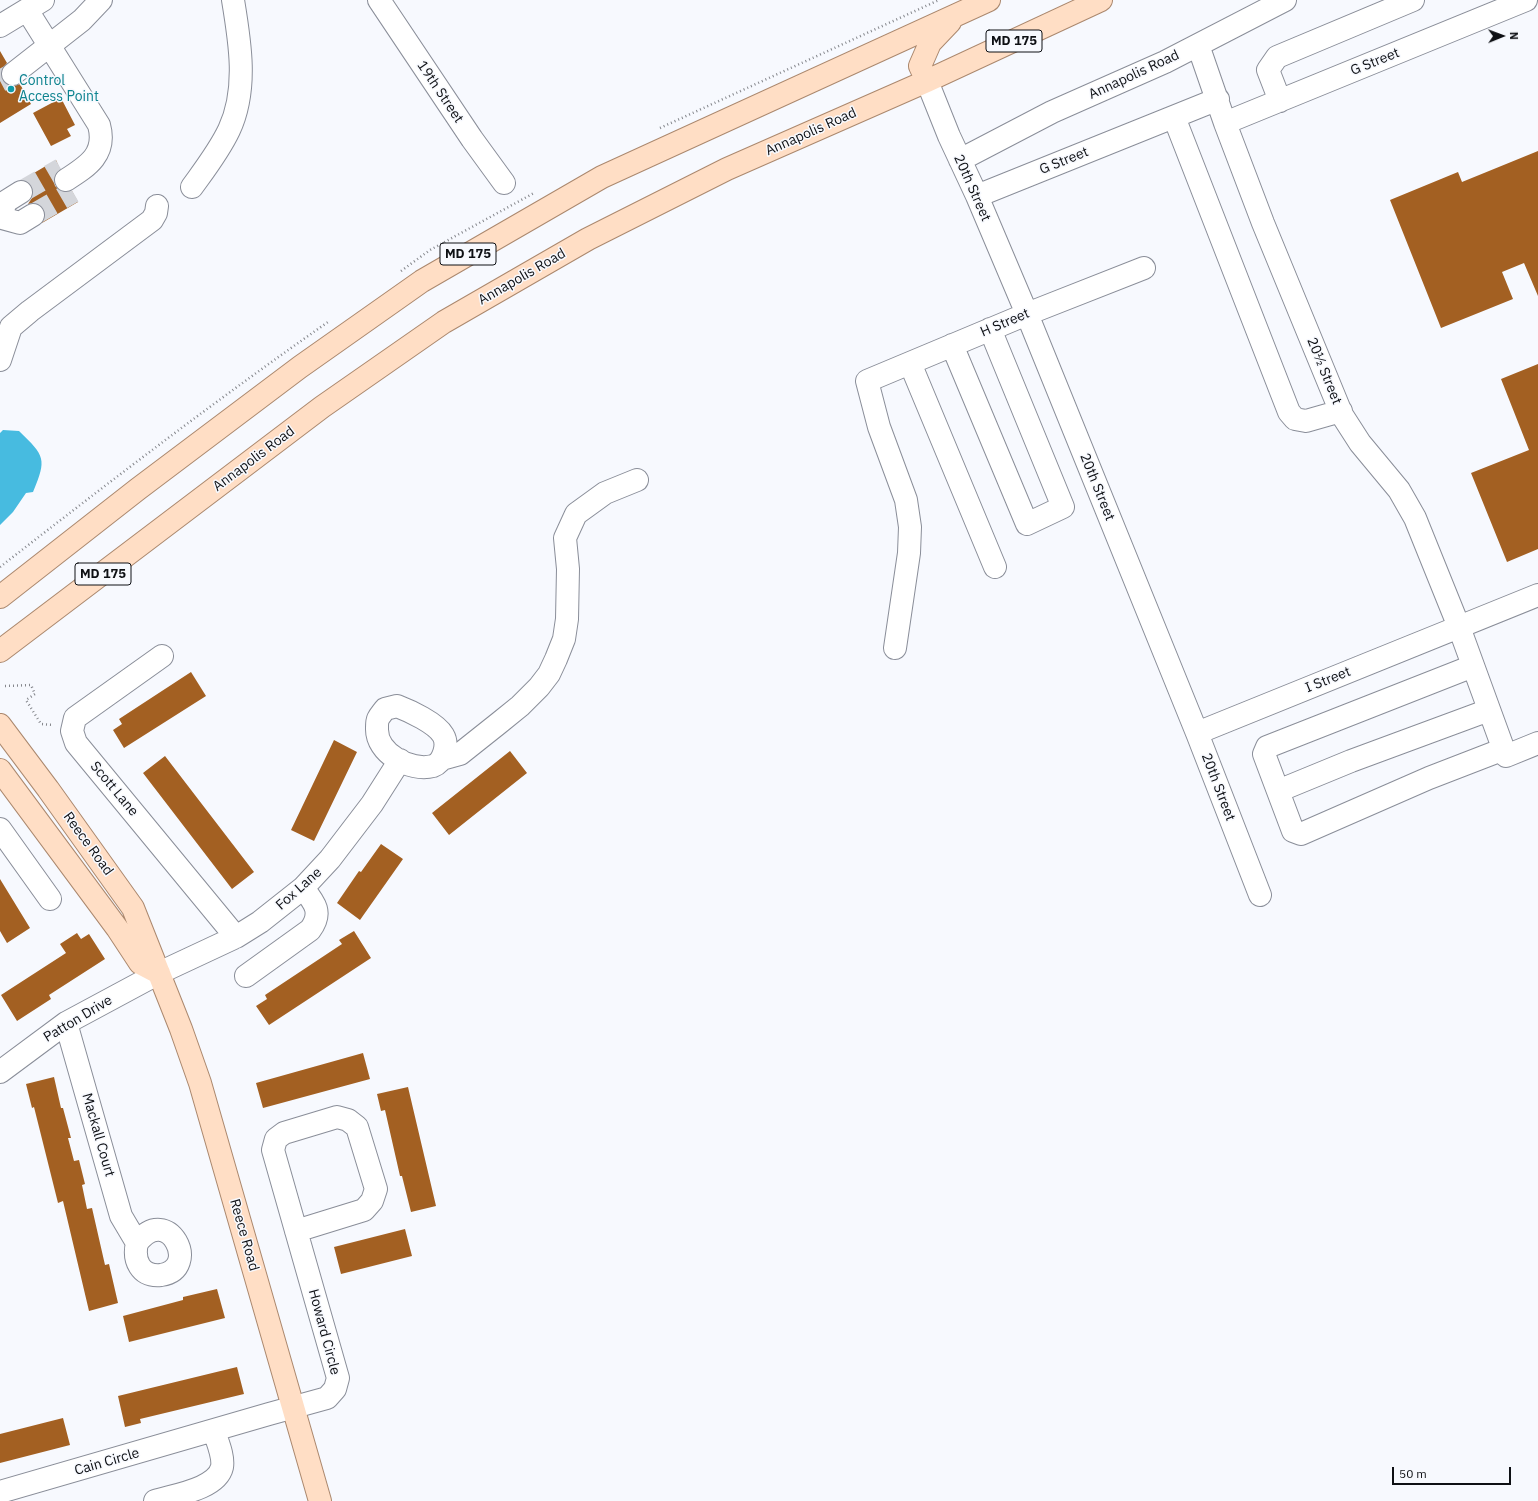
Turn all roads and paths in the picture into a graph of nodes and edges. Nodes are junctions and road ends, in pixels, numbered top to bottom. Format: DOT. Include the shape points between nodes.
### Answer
graph roads {
  1 [pos="101,0"];
  2 [pos="233,0"];
  3 [pos="379,0"];
  4 [pos="989,0"];
  5 [pos="1101,0"];
  6 [pos="1285,0"];
  7 [pos="1413,0"];
  8 [pos="1526,0"];
  9 [pos="35,5"];
  10 [pos="958,14"];
  11 [pos="0,26"];
  12 [pos="49,45"];
  13 [pos="1198,45"];
  14 [pos="13,74"];
  15 [pos="927,81"];
  16 [pos="1218,99"];
  17 [pos="1280,101"];
  18 [pos="1174,117"];
  19 [pos="1225,123"];
  20 [pos="960,160"];
  21 [pos="66,180"];
  22 [pos="504,183"];
  23 [pos="192,187"];
  24 [pos="977,196"];
  25 [pos="27,203"];
  26 [pos="157,206"];
  27 [pos="1,218"];
  28 [pos="1144,268"];
  29 [pos="1027,314"];
  30 [pos="6,321"];
  31 [pos="990,329"];
  32 [pos="952,345"];
  33 [pos="0,360"];
  34 [pos="910,363"];
  35 [pos="1341,411"];
  36 [pos="637,480"];
  37 [pos="995,567"];
  38 [pos="1538,595"];
  39 [pos="0,597"];
  40 [pos="1459,627"];
  41 [pos="895,648"];
  42 [pos="0,651"];
  43 [pos="162,656"];
  44 [pos="1473,666"];
  45 [pos="5,686"];
  46 [pos="1489,710"];
  47 [pos="0,725"];
  48 [pos="72,731"];
  49 [pos="1197,733"];
  50 [pos="1538,743"];
  51 [pos="1504,748"];
  52 [pos="442,759"];
  53 [pos="400,760"];
  54 [pos="0,770"];
  55 [pos="1278,792"];
  56 [pos="0,830"];
  57 [pos="303,888"];
  58 [pos="1260,895"];
  59 [pos="50,899"];
  60 [pos="236,937"];
  61 [pos="159,972"];
  62 [pos="246,976"];
  63 [pos="66,1024"];
  64 [pos="0,1072"];
  65 [pos="296,1231"];
  66 [pos="137,1242"];
  67 [pos="294,1408"];
  68 [pos="214,1431"];
  69 [pos="0,1492"];
  70 [pos="155,1501"];
  71 [pos="320,1501"];
  1 -- 12 [label="street" via="82,20"];
  2 -- 23 [label="street" via="241,66 238,98 229,130 212,160"];
  3 -- 22 [label="street, 19th Street"];
  4 -- 10 [label="main road, MD 175"];
  5 -- 15 [label="main road, Annapolis Road / MD 175"];
  6 -- 13 [label="street, Annapolis Road"];
  7 -- 17 [label="street" via="1277,57 1268,70"];
  8 -- 17 [label="street, G Street"];
  9 -- 11 [label="street"];
  9 -- 12 [label="street"];
  10 -- 15 [label="main road" via="930,43 920,66"];
  10 -- 39 [label="main road, MD 175" via="602,177 422,281 138,488"];
  12 -- 14 [label="street"];
  12 -- 21 [label="street" via="99,125 102,136 101,145 87,167"];
  13 -- 16 [label="street, 20½ Street"];
  13 -- 20 [label="street, Annapolis Road" via="1052,112"];
  15 -- 20 [label="street, 20th Street"];
  15 -- 42 [label="main road, Annapolis Road / MD 175" via="727,169 588,240 444,322 322,407"];
  16 -- 18 [label="street, G Street"];
  16 -- 19 [label="street, 20½ Street"];
  17 -- 19 [label="street, G Street"];
  18 -- 24 [label="street, G Street"];
  18 -- 35 [label="street" via="1288,412 1295,419 1306,421"];
  19 -- 35 [label="street, 20½ Street"];
  20 -- 24 [label="street, 20th Street"];
  24 -- 29 [label="street, 20th Street"];
  25 -- 27 [label="street" via="6,202"];
  26 -- 30 [label="street" via="152,220 30,311"];
  28 -- 29 [label="street, H Street"];
  29 -- 31 [label="street, H Street"];
  29 -- 49 [label="street, 20th Street"];
  30 -- 33 [label="street"];
  31 -- 32 [label="street, H Street"];
  31 -- 32 [label="street" via="1062,507 1028,524"];
  32 -- 34 [label="street, H Street"];
  34 -- 37 [label="street"];
  34 -- 41 [label="street, H Street" via="867,381 879,427 906,500 910,527 909,553"];
  35 -- 40 [label="street, 20½ Street" via="1360,443 1402,495 1415,518"];
  36 -- 52 [label="street" via="605,493 576,514 564,538 568,569 567,619 564,639 549,674 520,706 460,754"];
  38 -- 40 [label="street, I Street"];
  40 -- 44 [label="street, 20½ Street"];
  40 -- 49 [label="street, I Street"];
  43 -- 48 [label="street" via="75,718"];
  44 -- 46 [label="street, 20½ Street"];
  44 -- 55 [label="street" via="1267,747 1264,754"];
  45 -- 48 [label="path" via="30,685 35,694 26,700 41,724 54,724 55,733"];
  46 -- 51 [label="street, 20½ Street"];
  46 -- 55 [label="street" via="1351,761"];
  47 -- 61 [label="main road, Reece Road" via="133,908"];
  48 -- 60 [label="street, Scott Lane" via="76,743"];
  49 -- 58 [label="street, 20th Street"];
  50 -- 51 [label="street" via="1506,756"];
  51 -- 55 [label="street" via="1301,834 1293,831"];
  52 -- 53 [label="street" via="435,766 425,767 413,766"];
  52 -- 53 [label="street" via="446,747 443,735 435,726 396,706 385,709 378,720 377,734 384,749"];
  53 -- 57 [label="street, Fox Lane" via="368,810 330,859"];
  54 -- 61 [label="main road, Reece Road" via="140,963"];
  56 -- 59 [label="street"];
  57 -- 60 [label="street, Fox Lane" via="260,922"];
  57 -- 62 [label="street" via="313,901 317,912 310,930"];
  60 -- 61 [label="street, Fox Lane"];
  61 -- 63 [label="street, Patton Drive"];
  61 -- 67 [label="main road, Reece Road" via="200,1083"];
  63 -- 64 [label="street, Patton Drive"];
  63 -- 66 [label="street, Mackall Court" via="120,1216"];
  65 -- 65 [label="street, Howard Circle" via="273,1150 276,1139 284,1133 337,1117 348,1120 357,1127 374,1182 376,1189 372,1201 364,1210"];
  65 -- 67 [label="street, Howard Circle" via="338,1378 335,1389 327,1398"];
  67 -- 68 [label="street, Cain Circle"];
  67 -- 71 [label="main road, Reece Road"];
  68 -- 69 [label="street, Cain Circle"];
  68 -- 70 [label="street" via="222,1466 218,1477 207,1485"];
}
